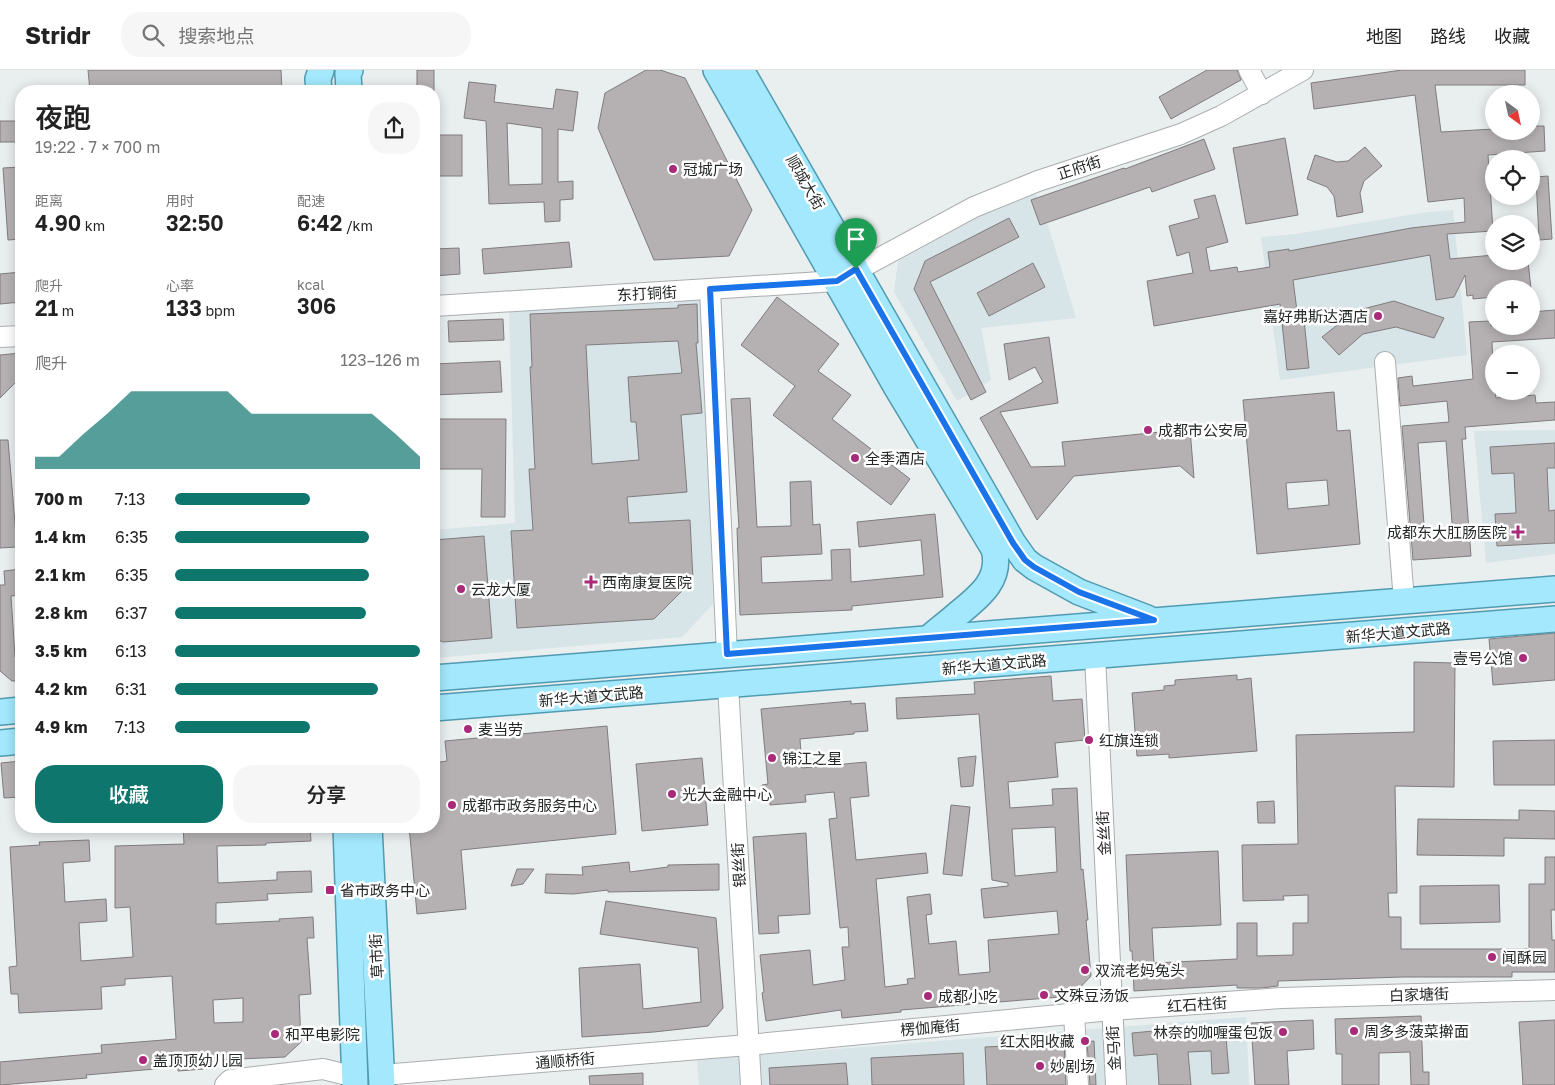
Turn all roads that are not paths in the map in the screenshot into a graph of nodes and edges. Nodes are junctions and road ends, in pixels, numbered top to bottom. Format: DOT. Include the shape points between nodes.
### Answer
graph roads {
  1 [pos="350,70"];
  2 [pos="716,70"];
  3 [pos="741,70"];
  4 [pos="1249,70"];
  5 [pos="1303,70"];
  6 [pos="349,85"];
  7 [pos="1262,94"];
  8 [pos="846,275"];
  9 [pos="710,289"];
  10 [pos="440,306"];
  11 [pos="15,336"];
  12 [pos="0,337"];
  13 [pos="1385,362"];
  14 [pos="1555,589"];
  15 [pos="1404,601"];
  16 [pos="1555,619"];
  17 [pos="1154,620"];
  18 [pos="928,638"];
  19 [pos="727,654"];
  20 [pos="1095,656"];
  21 [pos="440,678"];
  22 [pos="728,685"];
  23 [pos="440,708"];
  24 [pos="15,711"];
  25 [pos="0,712"];
  26 [pos="15,742"];
  27 [pos="0,743"];
  28 [pos="346,833"];
  29 [pos="369,833"];
  30 [pos="1555,990"];
  31 [pos="1282,998"];
  32 [pos="1111,1010"];
  33 [pos="1074,1014"];
  34 [pos="748,1045"];
  35 [pos="382,1080"];
  36 [pos="355,1081"];
  37 [pos="225,1085"];
  38 [pos="751,1085"];
  39 [pos="1078,1085"];
  40 [pos="1116,1085"];
  1 -- 6 [label="main road"];
  2 -- 8 [label="main road, 顺城大街"];
  3 -- 8 [label="main road, 顺城大街"];
  4 -- 7 [label="street"];
  5 -- 7 [label="street, 正府街"];
  7 -- 8 [label="street, 正府街" via="1181,134 1038,181 974,207"];
  8 -- 9 [label="street, 东打铜街"];
  8 -- 17 [label="main road, 顺城大街" via="1025,560 1079,592"];
  8 -- 18 [label="main road, 顺城大街" via="897,388 994,549 996,559 992,579 983,592"];
  9 -- 10 [label="street, 东打铜街"];
  9 -- 19 [label="street"];
  11 -- 12 [label="street"];
  13 -- 15 [label="street"];
  14 -- 15 [label="main road, 新华大道文武路"];
  15 -- 17 [label="main road, 新华大道文武路"];
  16 -- 20 [label="main road, 新华大道文武路"];
  17 -- 18 [label="main road, 新华大道文武路"];
  18 -- 19 [label="main road, 新华大道文武路"];
  19 -- 21 [label="main road, 新华大道文武路"];
  20 -- 22 [label="main road, 新华大道文武路"];
  20 -- 32 [label="street, 金丝街"];
  22 -- 23 [label="main road, 新华大道文武路"];
  22 -- 34 [label="street, 银丝街"];
  24 -- 25 [label="main road"];
  26 -- 27 [label="main road"];
  28 -- 36 [label="main road, 草市街"];
  29 -- 35 [label="main road, 草市街"];
  30 -- 31 [label="street, 白家塘街"];
  31 -- 32 [label="street, 红石柱街"];
  32 -- 33 [label="street, 楞伽庵街"];
  32 -- 40 [label="street, 金马街"];
  33 -- 34 [label="street, 楞伽庵街"];
  33 -- 39 [label="street"];
  34 -- 35 [label="street, 通顺桥街"];
  34 -- 38 [label="street, 银丝街"];
  36 -- 37 [label="street" via="323,1068 230,1080"];
}
